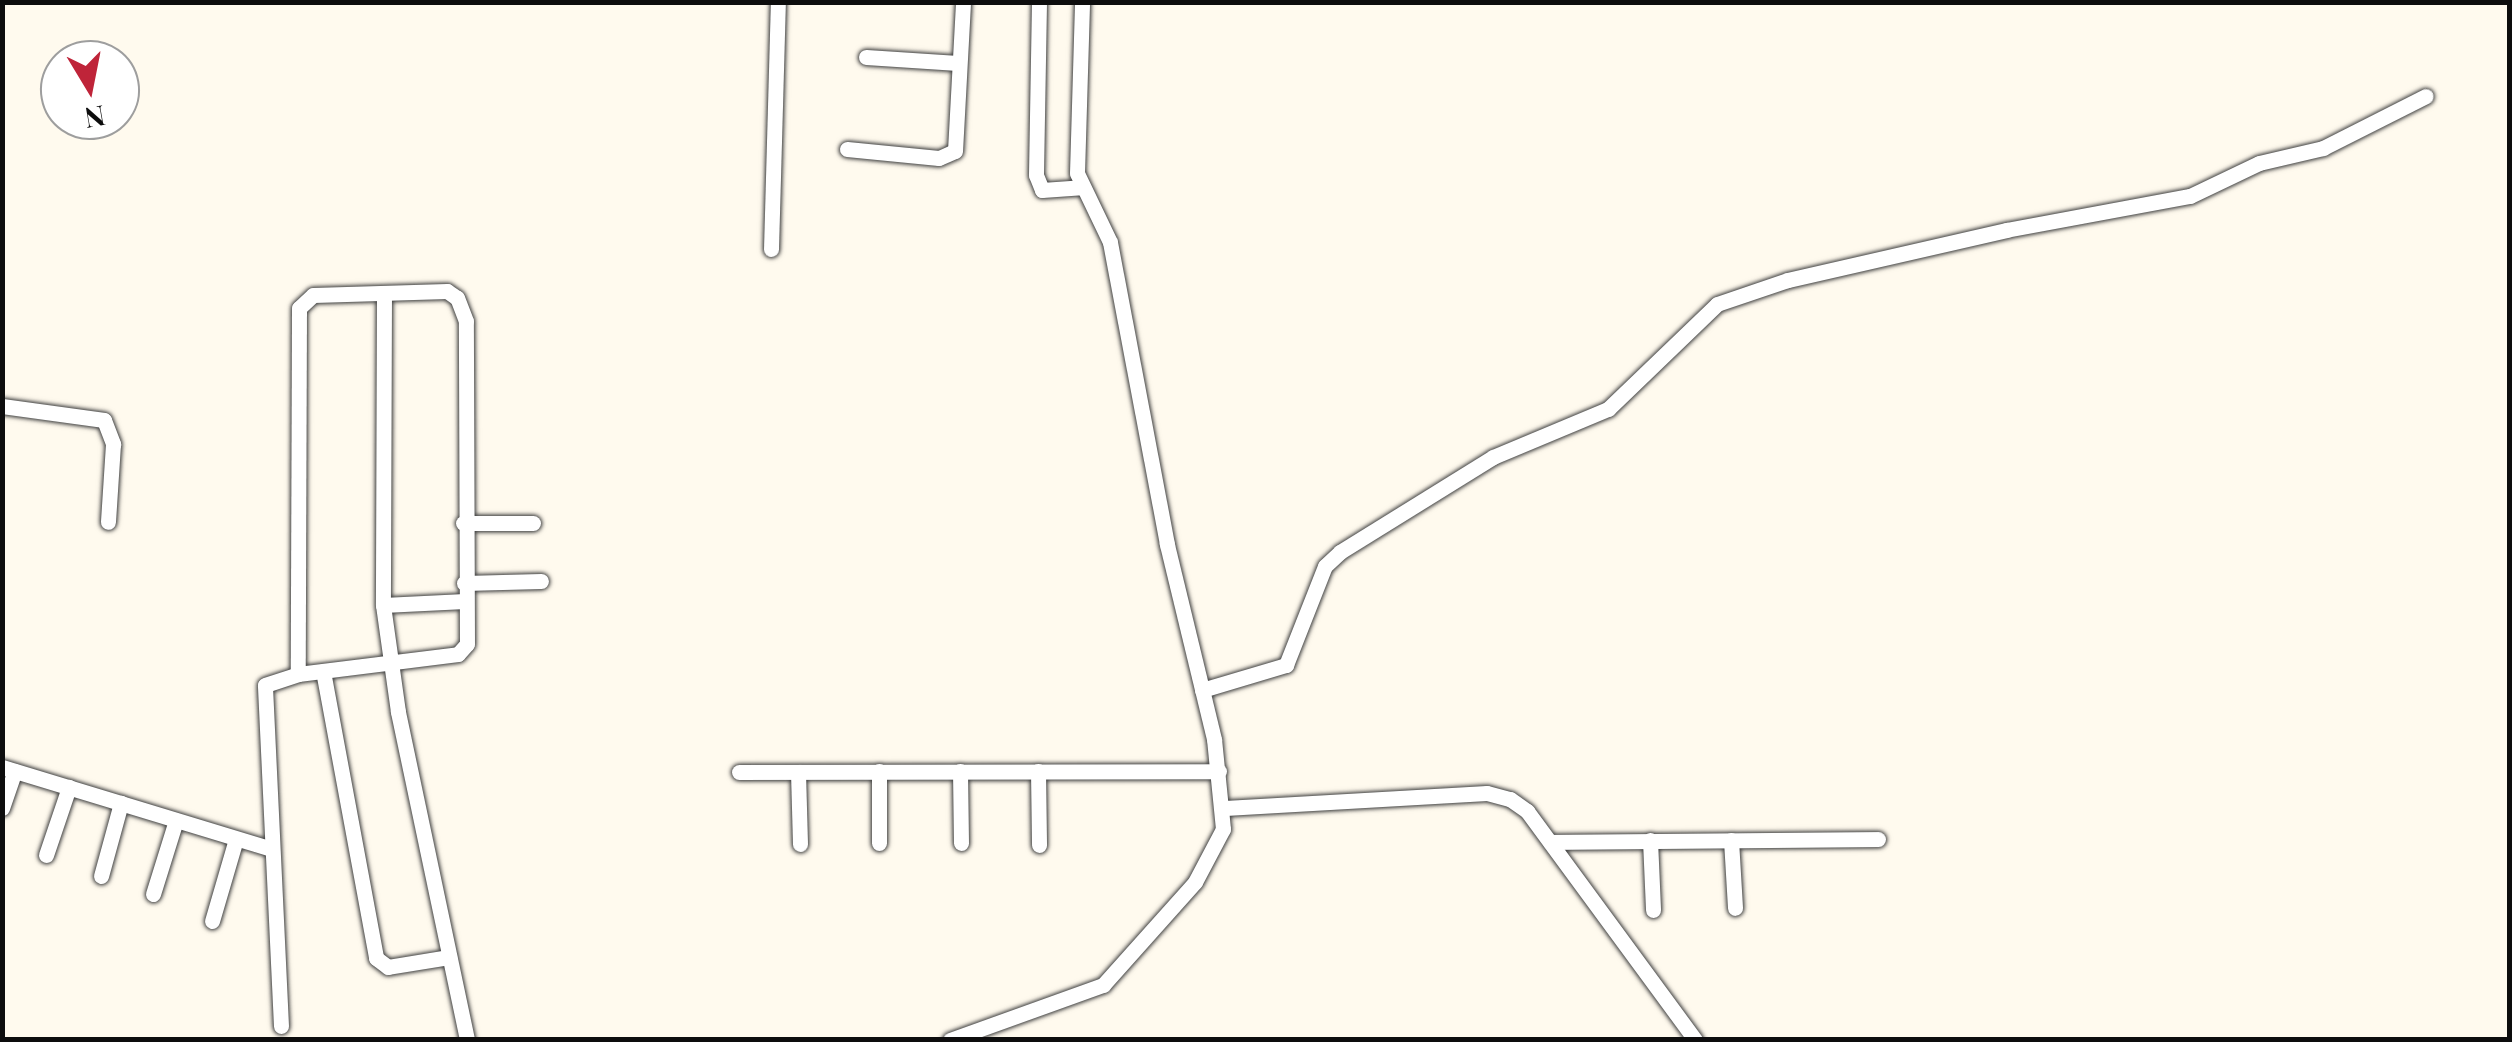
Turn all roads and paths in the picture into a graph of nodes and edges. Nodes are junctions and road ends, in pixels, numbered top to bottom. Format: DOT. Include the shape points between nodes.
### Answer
graph roads {
  1 [pos="778,2"];
  2 [pos="963,2"];
  3 [pos="1039,2"];
  4 [pos="1082,2"];
  5 [pos="866,57"];
  6 [pos="958,63"];
  7 [pos="2426,96"];
  8 [pos="847,149"];
  9 [pos="1080,186"];
  10 [pos="771,249"];
  11 [pos="384,293"];
  12 [pos="2,406"];
  13 [pos="108,522"];
  14 [pos="533,522"];
  15 [pos="463,524"];
  16 [pos="542,581"];
  17 [pos="464,583"];
  18 [pos="465,602"];
  19 [pos="383,605"];
  20 [pos="391,666"];
  21 [pos="323,671"];
  22 [pos="298,674"];
  23 [pos="1202,690"];
  24 [pos="9,769"];
  25 [pos="1219,770"];
  26 [pos="879,771"];
  27 [pos="960,771"];
  28 [pos="1038,771"];
  29 [pos="739,772"];
  30 [pos="798,772"];
  31 [pos="69,787"];
  32 [pos="120,803"];
  33 [pos="2,808"];
  34 [pos="1225,808"];
  35 [pos="176,820"];
  36 [pos="236,838"];
  37 [pos="1650,840"];
  38 [pos="1732,840"];
  39 [pos="1878,840"];
  40 [pos="1550,842"];
  41 [pos="879,843"];
  42 [pos="961,843"];
  43 [pos="800,844"];
  44 [pos="1039,845"];
  45 [pos="272,850"];
  46 [pos="46,855"];
  47 [pos="101,876"];
  48 [pos="153,894"];
  49 [pos="1735,908"];
  50 [pos="1654,910"];
  51 [pos="212,921"];
  52 [pos="449,956"];
  53 [pos="281,1026"];
  54 [pos="467,1040"];
  55 [pos="950,1040"];
  56 [pos="1695,1040"];
  1 -- 10 [label="street"];
  2 -- 6 [label="street"];
  3 -- 9 [label="street" via="1036,175 1042,190"];
  4 -- 9 [label="street"];
  5 -- 6 [label="street"];
  6 -- 8 [label="street" via="956,150 939,158"];
  7 -- 23 [label="street" via="2323,148 2259,163 2190,196 2006,230 1788,280 1717,304 1608,408 1493,457 1340,552 1325,566 1286,664"];
  9 -- 23 [label="street" via="1110,242"];
  11 -- 15 [label="street" via="447,292 464,308"];
  11 -- 19 [label="street"];
  11 -- 22 [label="street" via="313,296 298,308"];
  12 -- 13 [label="street" via="104,420 113,444"];
  14 -- 15 [label="street"];
  15 -- 17 [label="street"];
  16 -- 17 [label="street"];
  17 -- 18 [label="street"];
  18 -- 19 [label="street"];
  18 -- 20 [label="street" via="464,650"];
  19 -- 20 [label="street"];
  20 -- 21 [label="street"];
  20 -- 52 [label="street"];
  21 -- 22 [label="street"];
  21 -- 52 [label="street" via="376,958 388,967"];
  22 -- 45 [label="street" via="275,678 262,699"];
  23 -- 25 [label="street"];
  24 -- 31 [label="street"];
  24 -- 33 [label="street"];
  25 -- 28 [label="street"];
  25 -- 34 [label="street"];
  26 -- 27 [label="street"];
  26 -- 30 [label="street"];
  26 -- 41 [label="street"];
  27 -- 28 [label="street"];
  27 -- 42 [label="street"];
  28 -- 44 [label="street"];
  29 -- 30 [label="street"];
  30 -- 43 [label="street"];
  31 -- 32 [label="street"];
  31 -- 46 [label="street"];
  32 -- 35 [label="street"];
  32 -- 47 [label="street"];
  34 -- 40 [label="street" via="1487,793 1518,805"];
  34 -- 55 [label="street" via="1213,858 1102,985"];
  35 -- 36 [label="street"];
  35 -- 48 [label="street"];
  36 -- 45 [label="street"];
  36 -- 51 [label="street"];
  37 -- 38 [label="street"];
  37 -- 40 [label="street"];
  37 -- 50 [label="street"];
  38 -- 39 [label="street"];
  38 -- 49 [label="street"];
  40 -- 56 [label="street"];
  45 -- 53 [label="street"];
  52 -- 54 [label="street"];
}
